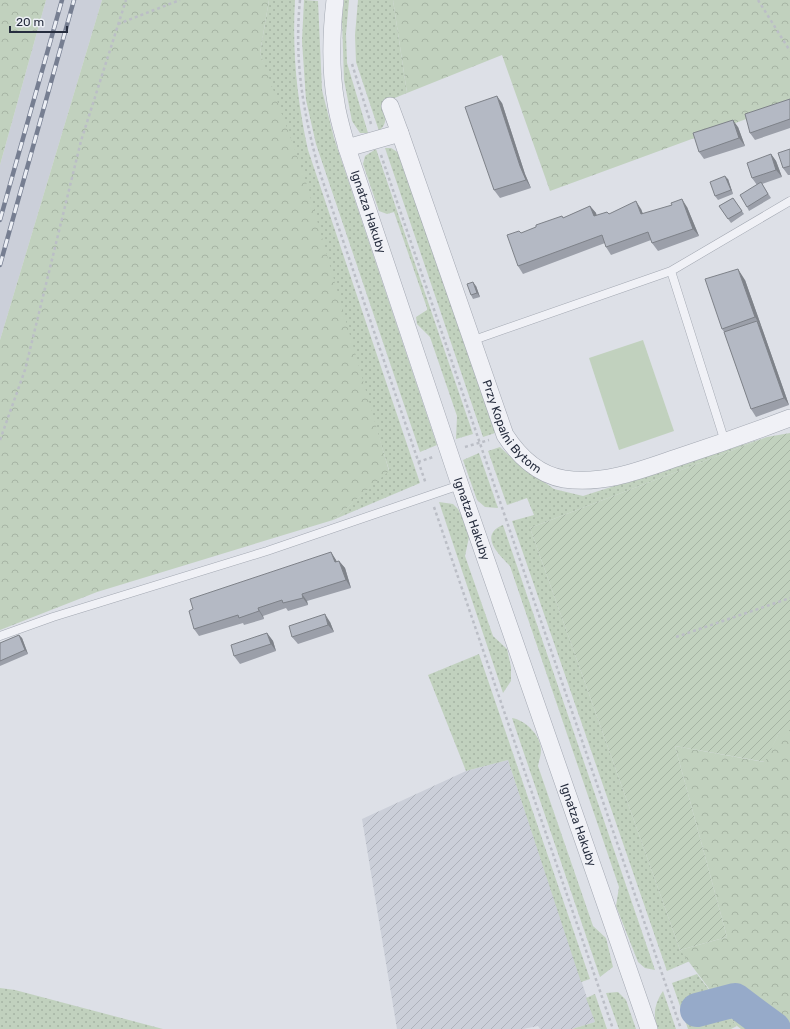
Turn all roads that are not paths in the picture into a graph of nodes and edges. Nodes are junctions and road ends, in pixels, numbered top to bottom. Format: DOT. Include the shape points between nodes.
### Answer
graph roads {
  1 [pos="335,0"];
  2 [pos="390,106"];
  3 [pos="400,133"];
  4 [pos="347,148"];
  5 [pos="790,201"];
  6 [pos="670,272"];
  7 [pos="471,340"];
  8 [pos="790,418"];
  9 [pos="725,442"];
  10 [pos="460,485"];
  11 [pos="0,636"];
  12 [pos="649,1029"];
  1 -- 4 [label="street, Ignatza Hakuby" via="332,23 333,80"];
  2 -- 3 [label="street, Przy Kopalni Bytom"];
  3 -- 4 [label="street"];
  3 -- 7 [label="street, Przy Kopalni Bytom"];
  4 -- 10 [label="street, Ignatza Hakuby"];
  5 -- 6 [label="lane"];
  6 -- 7 [label="lane"];
  6 -- 9 [label="lane"];
  7 -- 9 [label="street, Przy Kopalni Bytom" via="504,435 516,452 536,468 562,479 596,480 617,477"];
  8 -- 9 [label="street, Przy Kopalni Bytom"];
  10 -- 11 [label="lane" via="267,551 53,617"];
  10 -- 12 [label="street, Ignatza Hakuby"];
}
